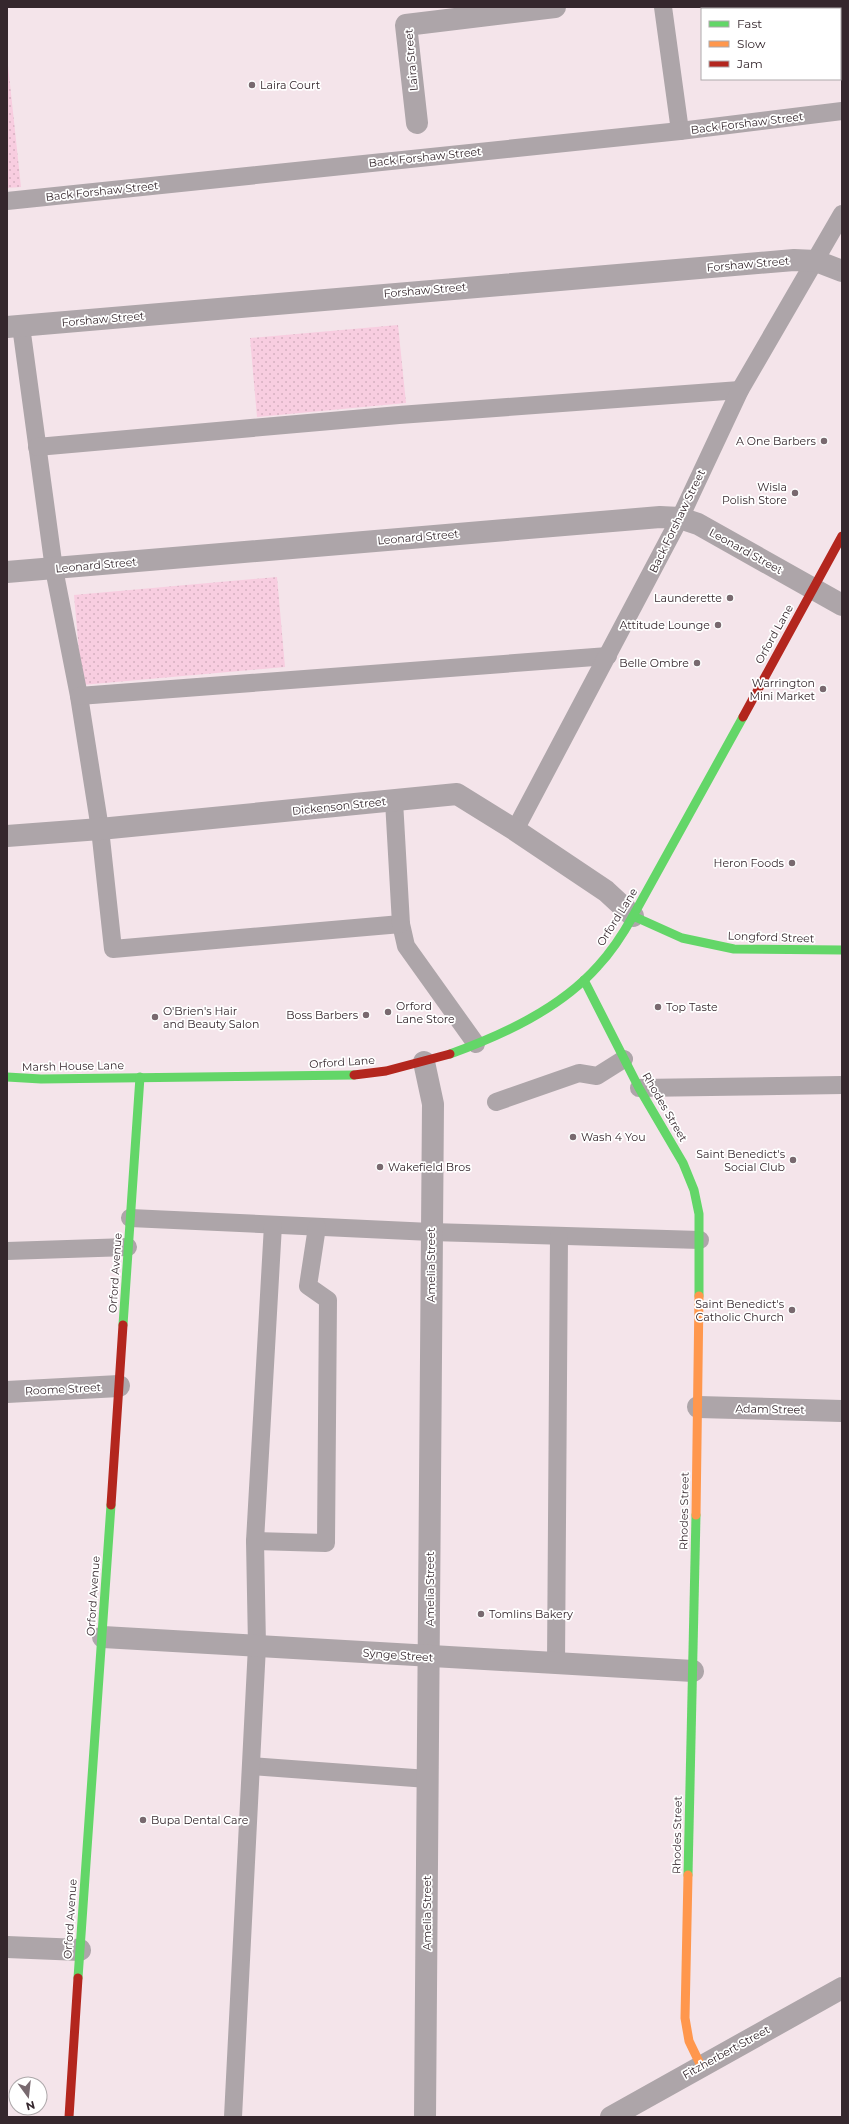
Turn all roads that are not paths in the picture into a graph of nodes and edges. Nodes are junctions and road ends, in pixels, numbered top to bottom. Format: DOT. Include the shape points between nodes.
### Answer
graph roads {
  1 [pos="555,7"];
  2 [pos="663,7"];
  3 [pos="491,10"];
  4 [pos="842,111"];
  5 [pos="417,123"];
  6 [pos="680,131"];
  7 [pos="7,201"];
  8 [pos="842,214"];
  9 [pos="816,261"];
  10 [pos="842,271"];
  11 [pos="14,327"];
  12 [pos="740,390"];
  13 [pos="37,447"];
  14 [pos="680,518"];
  15 [pos="842,536"];
  16 [pos="54,569"];
  17 [pos="7,572"];
  18 [pos="812,589"];
  19 [pos="842,605"];
  20 [pos="608,656"];
  21 [pos="79,696"];
  22 [pos="394,800"];
  23 [pos="100,829"];
  24 [pos="515,830"];
  25 [pos="7,836"];
  26 [pos="633,916"];
  27 [pos="401,924"];
  28 [pos="842,950"];
  29 [pos="584,980"];
  30 [pos="476,1044"];
  31 [pos="624,1059"];
  32 [pos="424,1062"];
  33 [pos="7,1077"];
  34 [pos="140,1077"];
  35 [pos="842,1085"];
  36 [pos="639,1088"];
  37 [pos="496,1102"];
  38 [pos="130,1218"];
  39 [pos="273,1225"];
  40 [pos="317,1227"];
  41 [pos="431,1232"];
  42 [pos="559,1236"];
  43 [pos="700,1240"];
  44 [pos="128,1247"];
  45 [pos="7,1251"];
  46 [pos="119,1386"];
  47 [pos="7,1392"];
  48 [pos="698,1407"];
  49 [pos="842,1411"];
  50 [pos="255,1541"];
  51 [pos="103,1637"];
  52 [pos="257,1646"];
  53 [pos="430,1657"];
  54 [pos="556,1664"];
  55 [pos="693,1671"];
  56 [pos="251,1766"];
  57 [pos="428,1779"];
  58 [pos="7,1947"];
  59 [pos="80,1950"];
  60 [pos="842,1988"];
  61 [pos="701,2066"];
  62 [pos="69,2117"];
  63 [pos="233,2117"];
  64 [pos="425,2117"];
  65 [pos="611,2117"];
  1 -- 3 [label="street, Laira Street"];
  2 -- 6 [label="lane"];
  3 -- 5 [label="street, Laira Street" via="406,25"];
  4 -- 6 [label="lane, Back Forshaw Street"];
  6 -- 7 [label="lane, Back Forshaw Street"];
  8 -- 9 [label="lane, Back Forshaw Street"];
  9 -- 10 [label="street, Forshaw Street"];
  9 -- 11 [label="street, Forshaw Street" via="794,260 410,291"];
  9 -- 12 [label="lane, Back Forshaw Street"];
  11 -- 13 [label="lane"];
  12 -- 13 [label="lane" via="398,415"];
  12 -- 14 [label="lane, Back Forshaw Street"];
  13 -- 16 [label="lane"];
  14 -- 16 [label="street, Leonard Street" via="652,518"];
  14 -- 18 [label="street, Leonard Street" via="698,524"];
  14 -- 20 [label="lane, Back Forshaw Street"];
  15 -- 18 [label="street, Orford Lane"];
  16 -- 17 [label="street, Leonard Street"];
  16 -- 21 [label="lane"];
  18 -- 19 [label="street, Leonard Street"];
  18 -- 26 [label="street, Orford Lane"];
  20 -- 21 [label="lane"];
  20 -- 24 [label="lane, Back Forshaw Street"];
  21 -- 23 [label="lane"];
  22 -- 23 [label="street, Dickenson Street"];
  22 -- 24 [label="street, Dickenson Street" via="457,794"];
  22 -- 27 [label="lane"];
  23 -- 25 [label="street, Dickenson Street"];
  23 -- 27 [label="lane" via="113,949"];
  24 -- 26 [label="street, Dickenson Street" via="606,891"];
  26 -- 28 [label="street, Longford Street" via="682,938 734,949"];
  26 -- 29 [label="street, Orford Lane" via="617,943"];
  27 -- 30 [label="lane" via="406,946"];
  29 -- 30 [label="street, Orford Lane" via="564,996"];
  29 -- 31 [label="street, Rhodes Street"];
  30 -- 32 [label="street, Orford Lane"];
  31 -- 36 [label="street, Rhodes Street"];
  31 -- 37 [label="lane" via="597,1076 579,1073"];
  32 -- 34 [label="street, Orford Lane" via="386,1071 351,1075"];
  32 -- 41 [label="street, Amelia Street" via="433,1104"];
  33 -- 34 [label="street, Marsh House Lane" via="32,1080"];
  34 -- 38 [label="street, Orford Avenue"];
  35 -- 36 [label="lane"];
  36 -- 43 [label="street, Rhodes Street" via="683,1163 694,1190 699,1214"];
  38 -- 39 [label="lane"];
  38 -- 44 [label="street, Orford Avenue"];
  39 -- 40 [label="lane"];
  39 -- 50 [label="lane"];
  40 -- 41 [label="lane"];
  40 -- 50 [label="lane" via="308,1286 328,1300 326,1543"];
  41 -- 42 [label="lane"];
  41 -- 53 [label="street, Amelia Street"];
  42 -- 43 [label="lane"];
  42 -- 54 [label="lane"];
  43 -- 48 [label="street, Rhodes Street"];
  44 -- 45 [label="lane"];
  44 -- 46 [label="street, Orford Avenue"];
  46 -- 47 [label="street, Roome Street"];
  46 -- 51 [label="street, Orford Avenue"];
  48 -- 49 [label="street, Adam Street"];
  48 -- 55 [label="street, Rhodes Street"];
  50 -- 52 [label="lane"];
  51 -- 52 [label="street, Synge Street"];
  51 -- 59 [label="street, Orford Avenue"];
  52 -- 53 [label="street, Synge Street"];
  52 -- 56 [label="lane"];
  53 -- 54 [label="street, Synge Street"];
  53 -- 57 [label="street, Amelia Street"];
  54 -- 55 [label="street, Synge Street"];
  55 -- 61 [label="street, Rhodes Street" via="685,2018 689,2041"];
  56 -- 57 [label="lane"];
  56 -- 63 [label="lane"];
  57 -- 64 [label="street, Amelia Street"];
  58 -- 59 [label="street"];
  59 -- 62 [label="street, Orford Avenue"];
  60 -- 61 [label="street, Fitzherbert Street"];
  61 -- 65 [label="street, Fitzherbert Street"];
}
